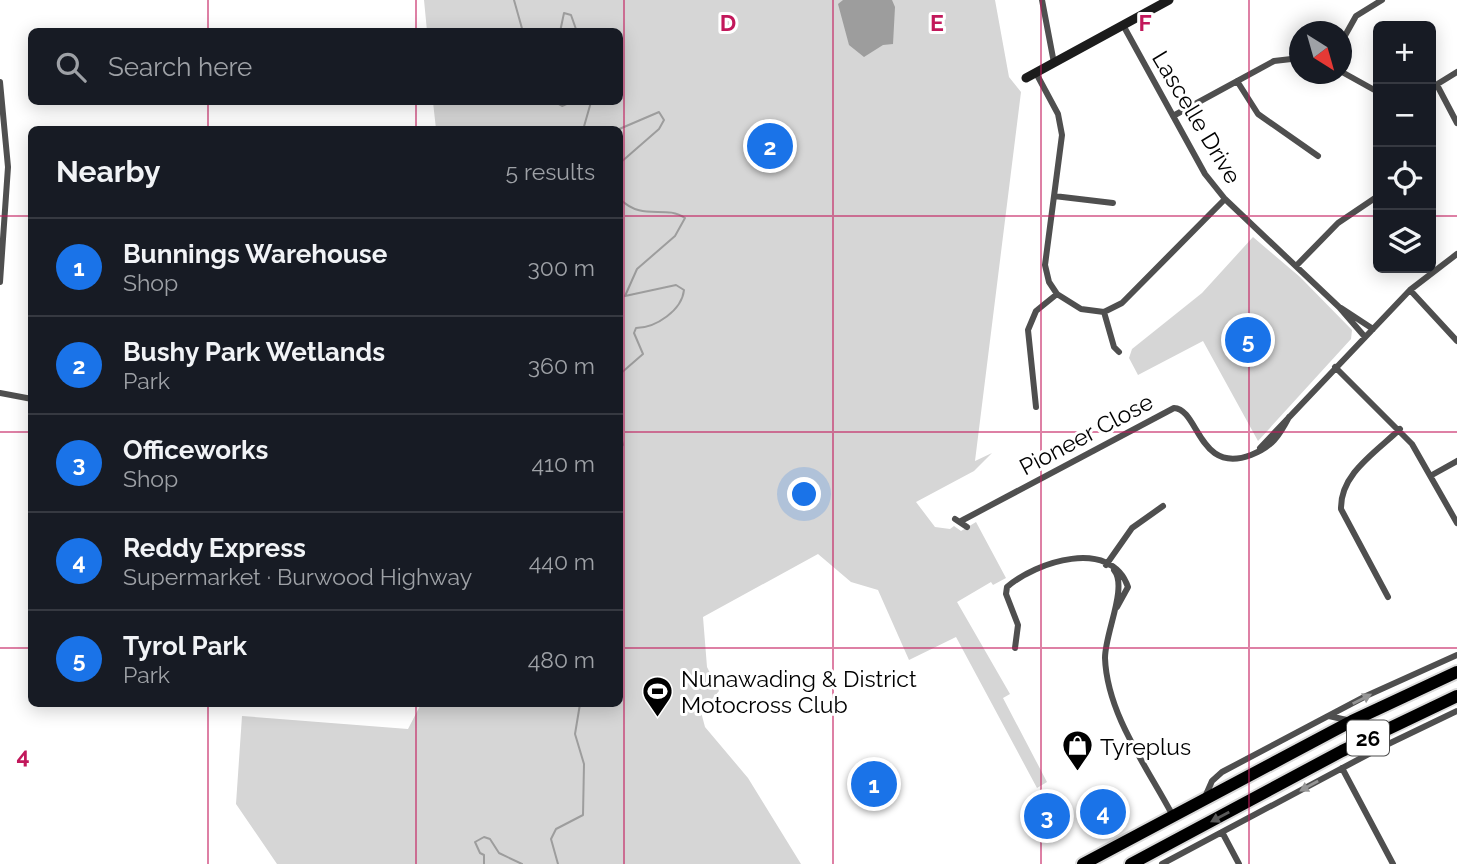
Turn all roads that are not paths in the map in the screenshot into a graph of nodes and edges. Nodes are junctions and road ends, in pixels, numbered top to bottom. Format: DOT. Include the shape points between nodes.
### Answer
graph roads {
  1 [pos="1042,0"];
  2 [pos="1169,0"];
  3 [pos="1382,0"];
  4 [pos="1352,23"];
  5 [pos="1123,25"];
  6 [pos="1289,59"];
  7 [pos="1059,60"];
  8 [pos="1457,72"];
  9 [pos="1036,73"];
  10 [pos="1026,78"];
  11 [pos="1352,78"];
  12 [pos="1237,81"];
  13 [pos="0,82"];
  14 [pos="1436,85"];
  15 [pos="1373,89"];
  16 [pos="1436,89"];
  17 [pos="1173,116"];
  18 [pos="1457,123"];
  19 [pos="1318,156"];
  20 [pos="1054,196"];
  21 [pos="1225,199"];
  22 [pos="1373,199"];
  23 [pos="1113,203"];
  24 [pos="1457,254"];
  25 [pos="1297,265"];
  26 [pos="0,282"];
  27 [pos="1410,290"];
  28 [pos="1057,295"];
  29 [pos="1339,307"];
  30 [pos="1104,312"];
  31 [pos="1373,329"];
  32 [pos="1365,337"];
  33 [pos="1457,341"];
  34 [pos="1119,352"];
  35 [pos="1335,366"];
  36 [pos="0,393"];
  37 [pos="28,398"];
  38 [pos="1036,407"];
  39 [pos="1400,429"];
  40 [pos="1457,461"];
  41 [pos="1432,475"];
  42 [pos="1163,506"];
  43 [pos="1457,523"];
  44 [pos="967,527"];
  45 [pos="1106,565"];
  46 [pos="1388,597"];
  47 [pos="1015,648"];
  48 [pos="1457,655"];
  49 [pos="1457,672"];
  50 [pos="1457,696"];
  51 [pos="1457,711"];
  52 [pos="1329,716"];
  53 [pos="1352,721"];
  54 [pos="1342,768"];
  55 [pos="1280,784"];
  56 [pos="1287,797"];
  57 [pos="1205,799"];
  58 [pos="1172,816"];
  59 [pos="1222,832"];
  60 [pos="1083,864"];
  61 [pos="1131,864"];
  62 [pos="1162,864"];
  63 [pos="1239,864"];
  64 [pos="1393,864"];
  1 -- 7 [label="street" via="1049,41"];
  2 -- 5 [label="main road"];
  3 -- 4 [label="street"];
  5 -- 7 [label="main road"];
  5 -- 17 [label="street, Lascelle Drive"];
  6 -- 12 [label="street" via="1274,61"];
  7 -- 9 [label="main road"];
  8 -- 14 [label="street"];
  9 -- 10 [label="main road"];
  9 -- 20 [label="street" via="1061,125"];
  11 -- 15 [label="street"];
  12 -- 17 [label="street"];
  12 -- 19 [label="street" via="1258,114"];
  13 -- 26 [label="street" via="8,167"];
  16 -- 18 [label="street"];
  17 -- 21 [label="street, Lascelle Drive" via="1205,174"];
  20 -- 23 [label="street"];
  20 -- 28 [label="street" via="1045,265"];
  21 -- 25 [label="street, Lascelle Drive"];
  21 -- 30 [label="street" via="1122,303"];
  22 -- 25 [label="street" via="1338,223"];
  24 -- 27 [label="street"];
  25 -- 29 [label="street, Lascelle Drive"];
  27 -- 31 [label="street"];
  27 -- 33 [label="street"];
  28 -- 30 [label="street" via="1072,306"];
  28 -- 38 [label="street" via="1037,311 1028,330"];
  29 -- 31 [label="street, Lascelle Drive"];
  29 -- 32 [label="street, Lascelle Drive"];
  30 -- 34 [label="street"];
  31 -- 32 [label="street"];
  32 -- 35 [label="street"];
  35 -- 39 [label="street"];
  35 -- 44 [label="street, Pioneer Close" via="1289,416 1273,443 1252,454 1231,458 1212,451 1185,412 1174,408 958,520"];
  36 -- 37 [label="street"];
  39 -- 41 [label="street"];
  39 -- 46 [label="street" via="1345,482 1340,495 1341,509"];
  40 -- 41 [label="street"];
  41 -- 43 [label="street"];
  42 -- 45 [label="street" via="1132,528"];
  45 -- 47 [label="street" via="1066,558 1011,584 1006,594 1018,619 1012,636"];
  45 -- 58 [label="street" via="1128,587 1112,615 1105,659 1113,700"];
  52 -- 48 [label="street, one-way"];
  49 -- 53 [label="highway, 26"];
  50 -- 55 [label="highway, 26"];
  51 -- 54 [label="street"];
  52 -- 53 [label="street"];
  52 -- 57 [label="street" via="1222,772 1212,781"];
  53 -- 57 [label="highway, 26"];
  54 -- 56 [label="street, one-way"];
  54 -- 64 [label="street"];
  55 -- 56 [label="street"];
  55 -- 61 [label="highway, 26, one-way"];
  56 -- 59 [label="street"];
  57 -- 58 [label="highway, 26"];
  58 -- 60 [label="highway, 26"];
  59 -- 62 [label="street"];
  59 -- 63 [label="street"];
}
